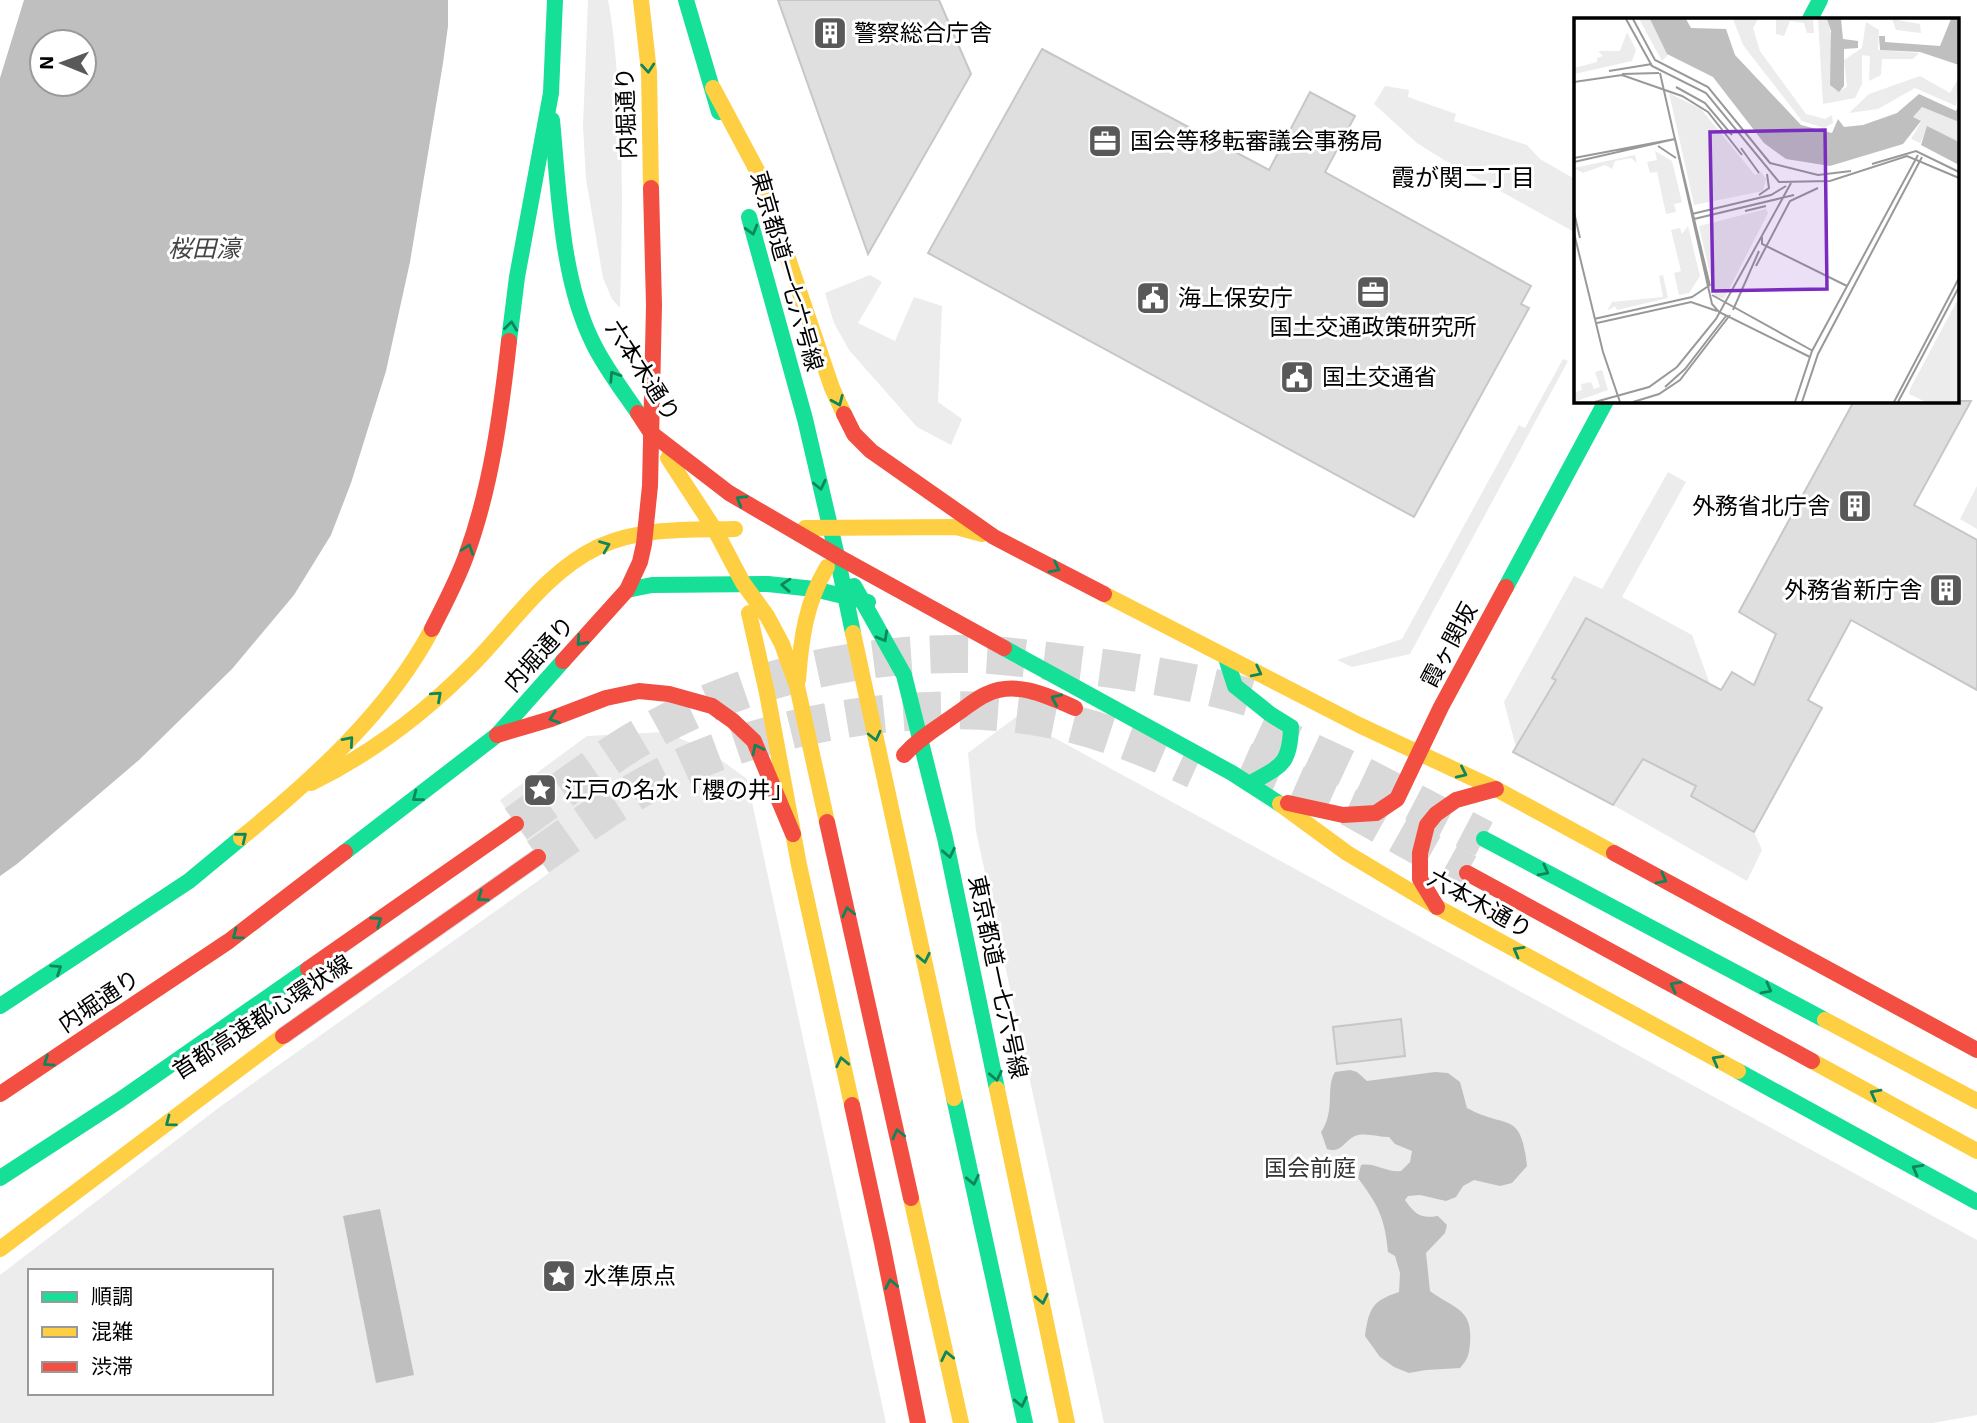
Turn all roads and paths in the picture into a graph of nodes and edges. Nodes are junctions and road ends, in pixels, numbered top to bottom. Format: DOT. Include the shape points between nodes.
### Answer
graph roads {
  1 [pos="555,0"];
  2 [pos="641,0"];
  3 [pos="686,0"];
  4 [pos="1820,0"];
  5 [pos="1811,18"];
  6 [pos="713,88"];
  7 [pos="551,93"];
  8 [pos="731,154"];
  9 [pos="746,207"];
  10 [pos="1605,402"];
  11 [pos="652,433"];
  12 [pos="830,527"];
  13 [pos="905,527"];
  14 [pos="788,528"];
  15 [pos="715,530"];
  16 [pos="645,534"];
  17 [pos="994,537"];
  18 [pos="848,548"];
  19 [pos="743,583"];
  20 [pos="814,589"];
  21 [pos="627,590"];
  22 [pos="845,596"];
  23 [pos="862,600"];
  24 [pos="887,607"];
  25 [pos="911,613"];
  26 [pos="971,630"];
  27 [pos="1226,656"];
  28 [pos="797,686"];
  29 [pos="497,735"];
  30 [pos="920,737"];
  31 [pos="1418,752"];
  32 [pos="1232,773"];
  33 [pos="1249,784"];
  34 [pos="300,788"];
  35 [pos="1496,789"];
  36 [pos="888,794"];
  37 [pos="1274,800"];
  38 [pos="1400,816"];
  39 [pos="516,824"];
  40 [pos="793,834"];
  41 [pos="1484,839"];
  42 [pos="1404,846"];
  43 [pos="537,857"];
  44 [pos="1467,873"];
  45 [pos="1419,879"];
  46 [pos="1437,907"];
  47 [pos="0,1006"];
  48 [pos="283,1036"];
  49 [pos="1977,1050"];
  50 [pos="0,1094"];
  51 [pos="171,1101"];
  52 [pos="1977,1101"];
  53 [pos="1977,1151"];
  54 [pos="48,1165"];
  55 [pos="0,1178"];
  56 [pos="0,1196"];
  57 [pos="1977,1202"];
  58 [pos="0,1250"];
  59 [pos="918,1423"];
  60 [pos="961,1423"];
  61 [pos="1026,1423"];
  62 [pos="1067,1423"];
  1 -- 7 [label="main road"];
  2 -- 11 [label="main road, 内堀通り, one-way" via="650,86"];
  3 -- 6 [label="main road, 東京都道一七六号線"];
  4 -- 5 [label="main road"];
  6 -- 8 [label="main road, 東京都道一七六号線"];
  6 -- 17 [label="main road, one-way" via="760,176 832,388 855,434"];
  11 -- 7 [label="main road, 六本木通り, one-way" via="594,345 575,297 562,226"];
  34 -- 7 [label="main road, one-way" via="390,693 425,642 466,556 488,476 517,277"];
  9 -- 12 [label="main road, 東京都道一七六号線, one-way"];
  10 -- 31 [label="main road, 霞ヶ関坂"];
  14 -- 11 [label="main road, 六本木通り, one-way" via="729,493"];
  11 -- 15 [label="main road"];
  11 -- 16 [label="main road, 内堀通り"];
  12 -- 13 [label="main road"];
  12 -- 14 [label="main road"];
  12 -- 18 [label="main road, 東京都道一七六号線"];
  13 -- 17 [label="main road" via="956,527"];
  13 -- 18 [label="main road" via="867,537"];
  14 -- 15 [label="main road"];
  14 -- 18 [label="main road, 六本木通り"];
  15 -- 16 [label="main road"];
  15 -- 19 [label="main road"];
  16 -- 21 [label="main road, 内堀通り" via="640,562"];
  34 -- 16 [label="main road, one-way" via="340,771 402,729 473,664 554,575 622,538"];
  17 -- 27 [label="main road, one-way"];
  18 -- 20 [label="main road" via="830,562"];
  18 -- 22 [label="main road, 東京都道一七六号線"];
  18 -- 23 [label="main road, 東京都道一七六号線"];
  18 -- 26 [label="main road, 六本木通り"];
  20 -- 19 [label="main road, one-way"];
  19 -- 21 [label="main road" via="652,584"];
  19 -- 28 [label="main road" via="782,644"];
  19 -- 40 [label="main road"];
  20 -- 22 [label="main road"];
  20 -- 28 [label="main road" via="803,626"];
  21 -- 29 [label="main road, 内堀通り, one-way"];
  22 -- 23 [label="main road"];
  22 -- 36 [label="main road, 東京都道一七六号線, one-way"];
  23 -- 24 [label="main road"];
  23 -- 30 [label="main road, 東京都道一七六号線, one-way" via="904,675"];
  25 -- 26 [label="main road, 六本木通り"];
  26 -- 32 [label="main road, 六本木通り"];
  27 -- 31 [label="main road, one-way"];
  27 -- 33 [label="main road" via="1235,685 1291,727 1286,761"];
  60 -- 28 [label="main road, one-way"];
  40 -- 29 [label="main road, one-way" via="754,741 712,706 639,691"];
  29 -- 50 [label="main road, 内堀通り, one-way" via="229,942"];
  32 -- 30 [label="main road, one-way" via="1043,694 1013,688 987,694"];
  30 -- 36 [label="main road" via="899,761"];
  30 -- 62 [label="main road, 東京都道一七六号線, one-way" via="946,838"];
  31 -- 35 [label="main road, one-way"];
  31 -- 37 [label="main road, 霞ヶ関坂" via="1397,799 1376,813 1343,815"];
  31 -- 38 [label="main road" via="1400,800"];
  32 -- 33 [label="main road, 六本木通り"];
  33 -- 37 [label="main road, 六本木通り"];
  47 -- 34 [label="main road, one-way" via="189,881"];
  35 -- 45 [label="main road" via="1456,800 1436,814 1427,825"];
  35 -- 49 [label="main road, one-way"];
  36 -- 61 [label="main road, 東京都道一七六号線, one-way"];
  37 -- 46 [label="main road, 六本木通り" via="1348,853"];
  55 -- 39 [label="main road, 首都高速都心環状線, one-way" via="120,1100"];
  59 -- 40 [label="main road, one-way"];
  41 -- 52 [label="main road, one-way"];
  42 -- 45 [label="main road"];
  43 -- 48 [label="main road, 首都高速都心環状線, one-way, bridge"];
  53 -- 44 [label="main road, one-way"];
  45 -- 46 [label="main road"];
  57 -- 46 [label="main road, 六本木通り, one-way"];
  48 -- 51 [label="main road, 首都高速都心環状線"];
  48 -- 58 [label="main road, one-way"];
  54 -- 56 [label="main road"];
}
